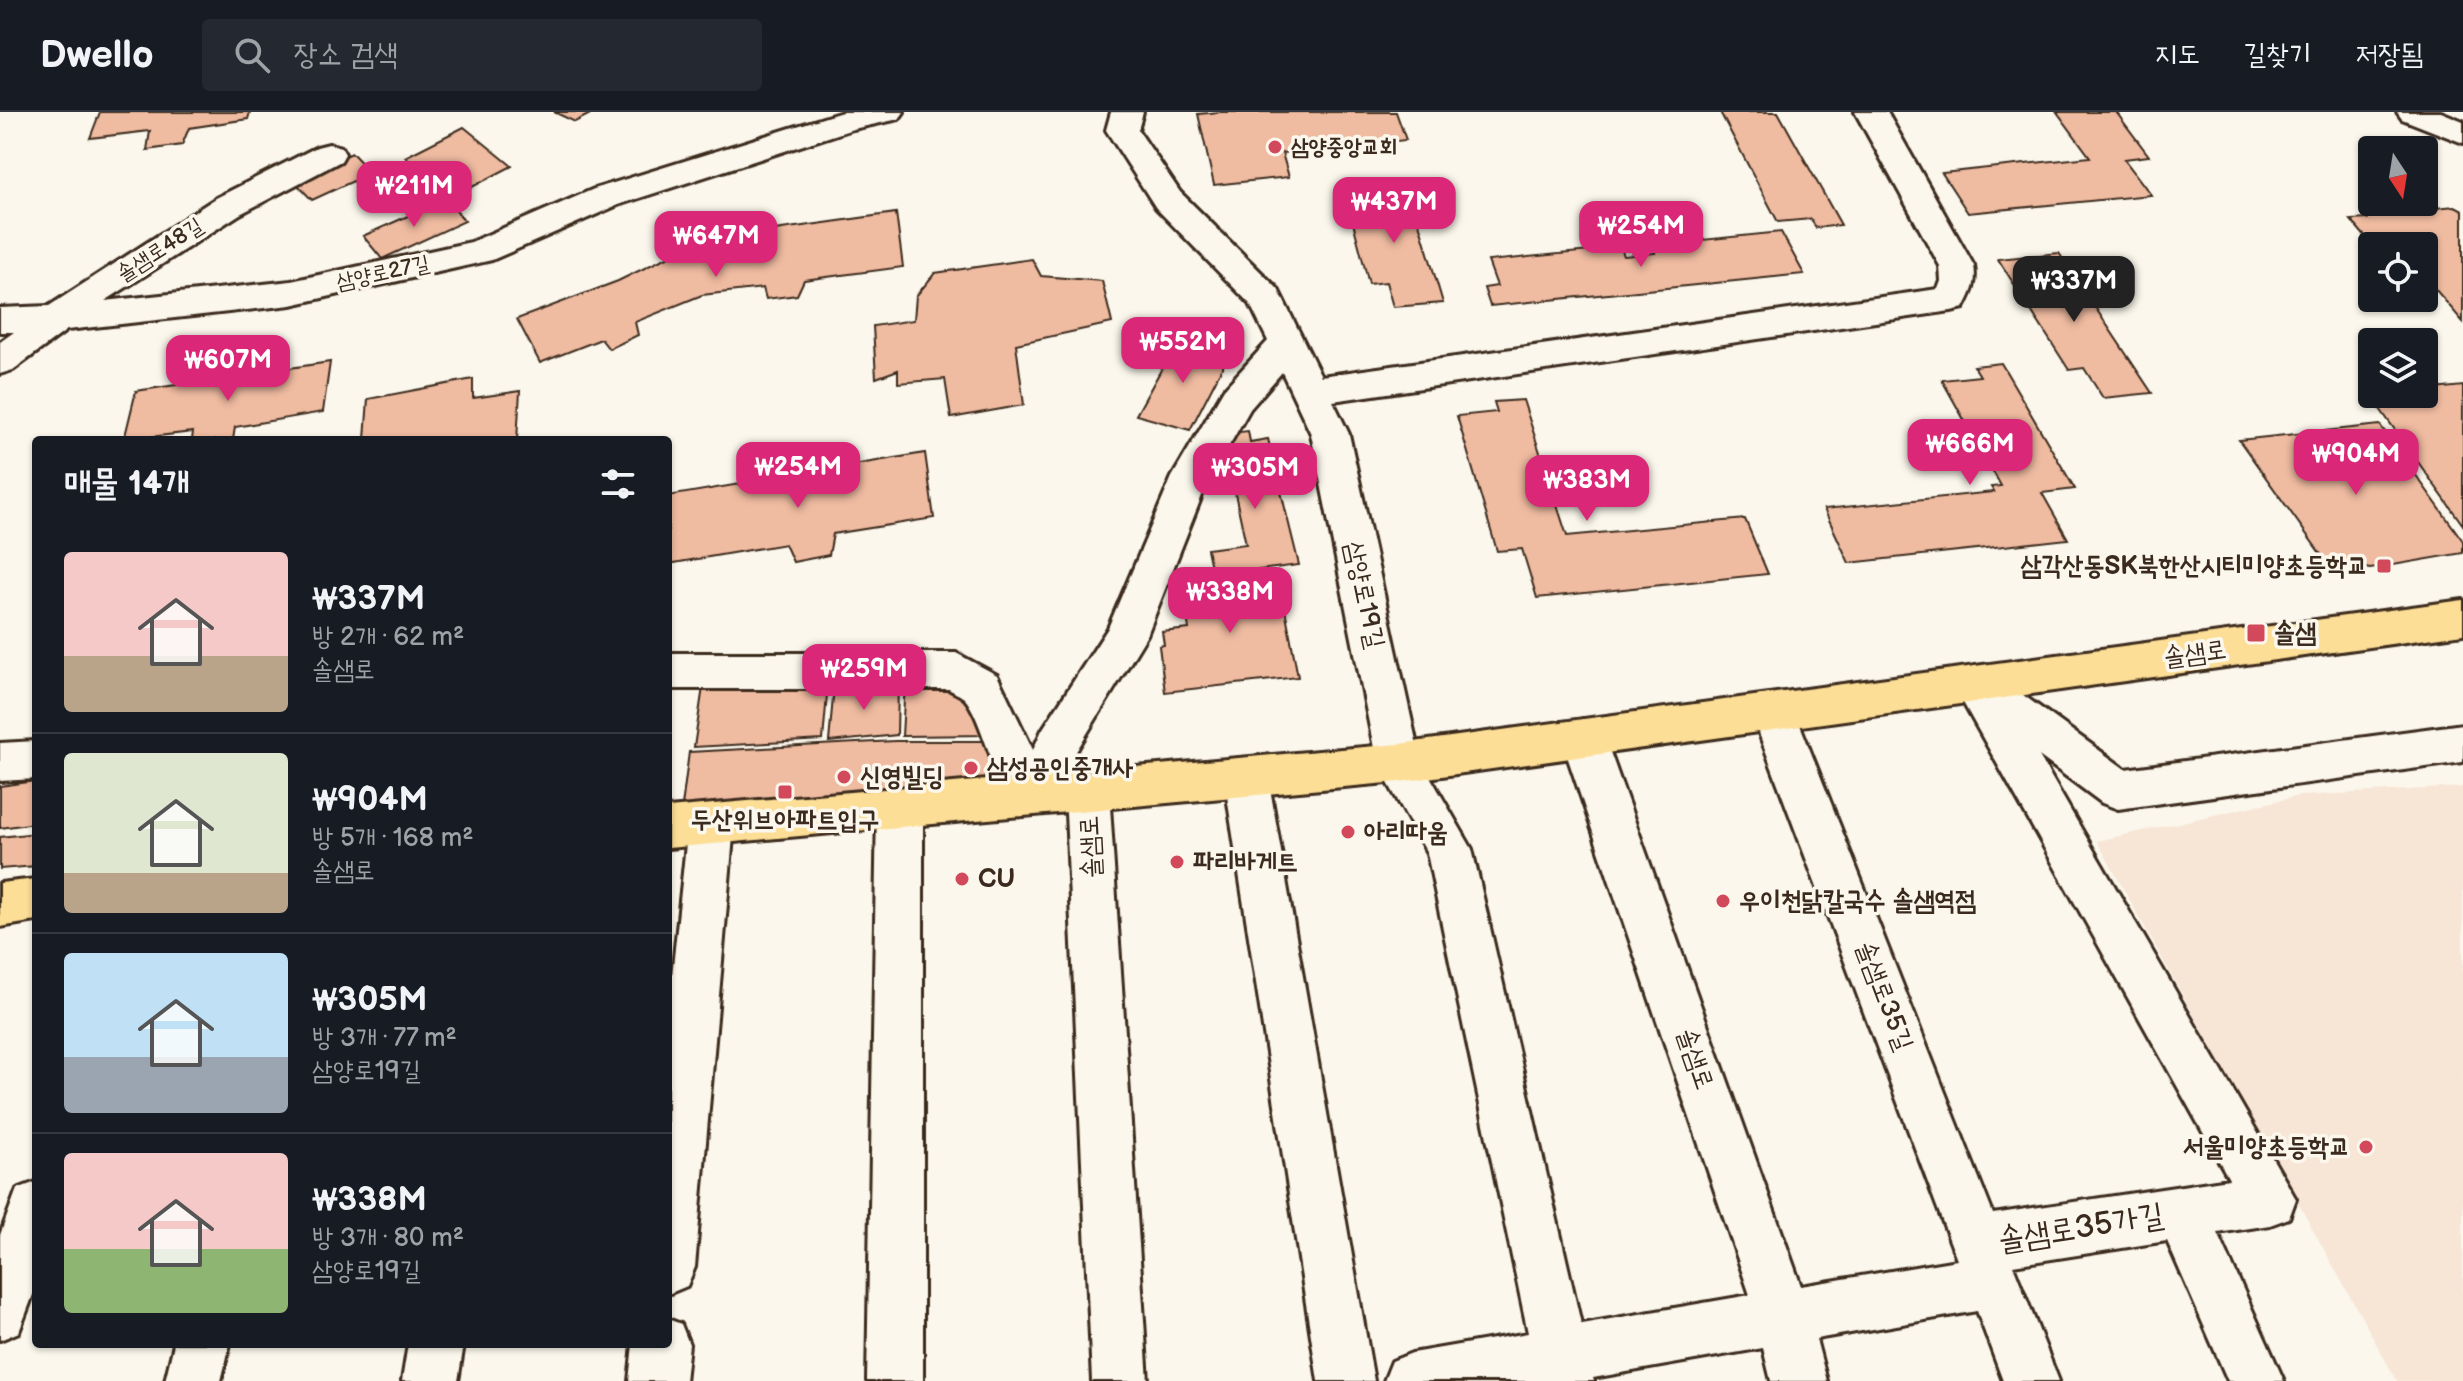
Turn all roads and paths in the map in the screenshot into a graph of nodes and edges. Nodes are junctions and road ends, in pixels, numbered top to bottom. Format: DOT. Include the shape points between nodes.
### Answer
graph roads {
  1 [pos="888,112"];
  2 [pos="1127,112"];
  3 [pos="1871,112"];
  4 [pos="2413,112"];
  5 [pos="2463,133"];
  6 [pos="329,154"];
  7 [pos="58,318"];
  8 [pos="0,320"];
  9 [pos="1287,343"];
  10 [pos="0,361"];
  11 [pos="1310,391"];
  12 [pos="2463,617"];
  13 [pos="672,671"];
  14 [pos="1975,684"];
  15 [pos="1773,712"];
  16 [pos="1583,738"];
  17 [pos="2463,743"];
  18 [pos="32,760"];
  19 [pos="0,762"];
  20 [pos="1399,763"];
  21 [pos="1246,777"];
  22 [pos="1087,791"];
  23 [pos="1038,795"];
  24 [pos="900,808"];
  25 [pos="689,826"];
  26 [pos="32,901"];
  27 [pos="0,905"];
  28 [pos="672,1183"];
  29 [pos="2181,1212"];
  30 [pos="32,1220"];
  31 [pos="1986,1262"];
  32 [pos="0,1313"];
  33 [pos="1781,1315"];
  34 [pos="201,1348"];
  35 [pos="435,1348"];
  36 [pos="661,1348"];
  37 [pos="1564,1369"];
  38 [pos="193,1381"];
  39 [pos="430,1381"];
  40 [pos="657,1381"];
  41 [pos="895,1381"];
  42 [pos="1120,1381"];
  43 [pos="1346,1381"];
  44 [pos="1412,1381"];
  45 [pos="1799,1381"];
  46 [pos="2031,1381"];
  47 [pos="2256,1381"];
  1 -- 7 [label="street, 삼양로27길" via="606,197 480,252 291,293"];
  2 -- 9 [label="street, 삼양로19길" via="1122,130 1168,200 1265,298"];
  3 -- 11 [label="street" via="1957,266 1959,281 1951,299"];
  4 -- 5 [label="street"];
  6 -- 7 [label="street, 솔샘로48길" via="228,206"];
  7 -- 8 [label="street, 삼양로27길"];
  7 -- 10 [label="street, 솔샘로48길"];
  9 -- 11 [label="street, 삼양로19길"];
  9 -- 23 [label="street" via="1237,399 1186,487 1126,635 1058,743"];
  11 -- 20 [label="street, 삼양로19길" via="1330,434"];
  12 -- 14 [label="main road, 솔샘로"];
  13 -- 23 [label="street" via="956,671 982,688 1007,748"];
  14 -- 15 [label="main road, 솔샘로"];
  14 -- 17 [label="street" via="2118,789"];
  14 -- 29 [label="street, 솔샘로35가길" via="2270,1199"];
  15 -- 16 [label="main road, 솔샘로"];
  15 -- 31 [label="street, 솔샘로35길"];
  16 -- 20 [label="main road, 솔샘로"];
  16 -- 33 [label="street, 솔샘로"];
  18 -- 19 [label="street"];
  20 -- 21 [label="main road, 솔샘로"];
  20 -- 37 [label="street" via="1449,849"];
  21 -- 22 [label="main road, 솔샘로"];
  21 -- 43 [label="street"];
  22 -- 23 [label="main road, 솔샘로"];
  22 -- 42 [label="street, 솔샘로"];
  23 -- 24 [label="main road, 솔샘로"];
  24 -- 25 [label="main road, 솔샘로"];
  24 -- 41 [label="street"];
  25 -- 28 [label="street"];
  26 -- 27 [label="main road"];
  29 -- 31 [label="street, 솔샘로35가길"];
  29 -- 47 [label="street, 솔샘로35가길"];
  30 -- 32 [label="street"];
  31 -- 33 [label="street"];
  31 -- 46 [label="street, 솔샘로35길"];
  33 -- 37 [label="street"];
  33 -- 45 [label="street, 솔샘로"];
  34 -- 38 [label="street"];
  35 -- 39 [label="street"];
  36 -- 40 [label="street"];
  37 -- 44 [label="street"];
}
